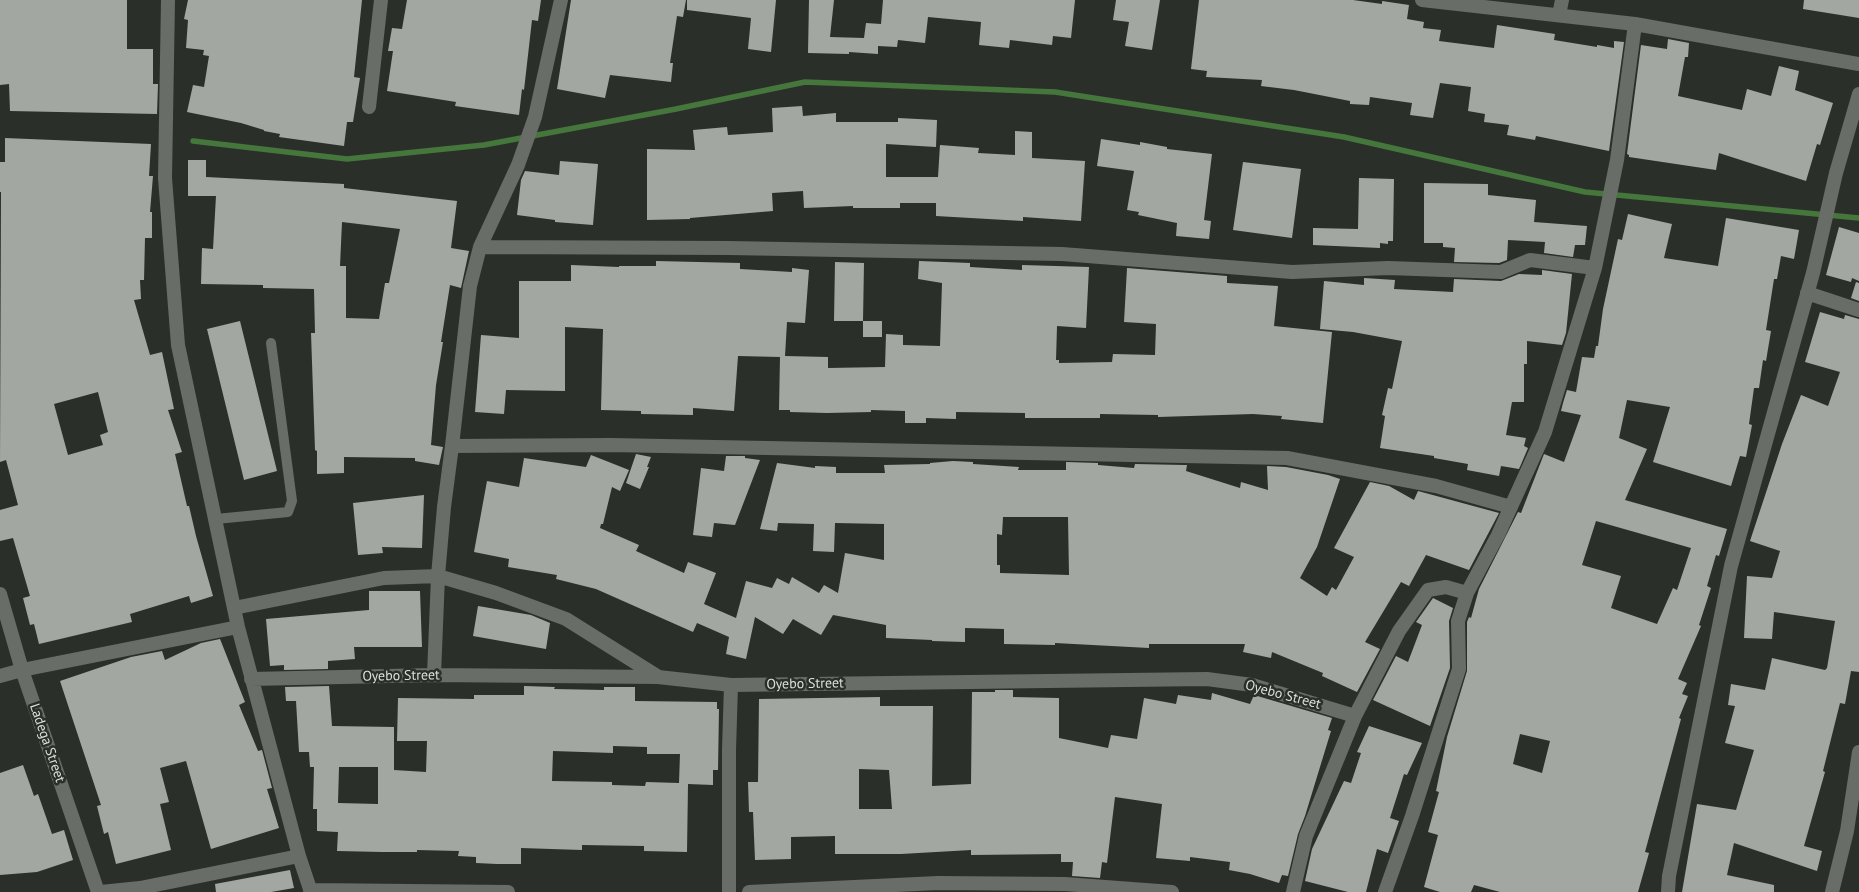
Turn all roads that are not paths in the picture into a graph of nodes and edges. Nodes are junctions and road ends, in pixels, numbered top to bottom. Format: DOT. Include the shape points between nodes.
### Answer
graph roads {
  1 [pos="168,0"];
  2 [pos="381,0"];
  3 [pos="561,0"];
  4 [pos="1422,0"];
  5 [pos="1562,0"];
  6 [pos="1560,15"];
  7 [pos="1635,24"];
  8 [pos="1859,64"];
  9 [pos="1859,94"];
  10 [pos="369,107"];
  11 [pos="480,247"];
  12 [pos="1595,268"];
  13 [pos="1807,293"];
  14 [pos="1859,310"];
  15 [pos="272,343"];
  16 [pos="452,446"];
  17 [pos="1511,507"];
  18 [pos="216,520"];
  19 [pos="438,576"];
  20 [pos="1466,593"];
  21 [pos="0,594"];
  22 [pos="234,608"];
  23 [pos="238,627"];
  24 [pos="22,670"];
  25 [pos="434,675"];
  26 [pos="0,676"];
  27 [pos="658,676"];
  28 [pos="250,679"];
  29 [pos="731,685"];
  30 [pos="1355,716"];
  31 [pos="1859,752"];
  32 [pos="1853,831"];
  33 [pos="299,856"];
  34 [pos="310,891"];
  35 [pos="99,892"];
  36 [pos="508,892"];
  37 [pos="729,892"];
  38 [pos="749,892"];
  39 [pos="1172,892"];
  40 [pos="1293,892"];
  41 [pos="1384,892"];
  42 [pos="1668,892"];
  43 [pos="1832,892"];
  1 -- 18 [label="street" via="165,178 178,345"];
  2 -- 10 [label="street"];
  3 -- 11 [label="street" via="535,117 518,165"];
  4 -- 6 [label="street"];
  5 -- 6 [label="street"];
  6 -- 7 [label="street"];
  7 -- 8 [label="street"];
  7 -- 12 [label="street" via="1618,160"];
  9 -- 13 [label="street"];
  11 -- 12 [label="street" via="1062,254 1292,272 1388,268 1501,272 1530,260"];
  11 -- 16 [label="street" via="470,286"];
  12 -- 17 [label="street" via="1545,432"];
  13 -- 14 [label="street"];
  13 -- 42 [label="street" via="1730,566"];
  15 -- 18 [label="lane" via="292,501 288,512"];
  16 -- 17 [label="street" via="611,444 1286,458 1436,486"];
  16 -- 19 [label="street"];
  17 -- 20 [label="street"];
  18 -- 22 [label="street"];
  19 -- 22 [label="street" via="384,578"];
  19 -- 25 [label="street"];
  19 -- 27 [label="street" via="566,619"];
  20 -- 30 [label="street" via="1446,587 1428,590 1399,630"];
  20 -- 41 [label="street" via="1458,621 1459,669"];
  21 -- 24 [label="street, Ladega Street"];
  22 -- 23 [label="street"];
  23 -- 24 [label="street"];
  23 -- 28 [label="street"];
  24 -- 26 [label="street"];
  24 -- 35 [label="street, Ladega Street"];
  25 -- 27 [label="street, Oyebo Street"];
  25 -- 28 [label="street, Oyebo Street"];
  27 -- 29 [label="street, Oyebo Street"];
  28 -- 33 [label="street"];
  29 -- 30 [label="street, Oyebo Street" via="1207,679 1252,685"];
  29 -- 37 [label="street"];
  30 -- 40 [label="street" via="1306,836"];
  31 -- 32 [label="street"];
  32 -- 43 [label="street"];
  33 -- 34 [label="street"];
  33 -- 35 [label="street" via="140,888"];
  34 -- 36 [label="street"];
  38 -- 39 [label="street" via="948,884 1065,884"];
}
